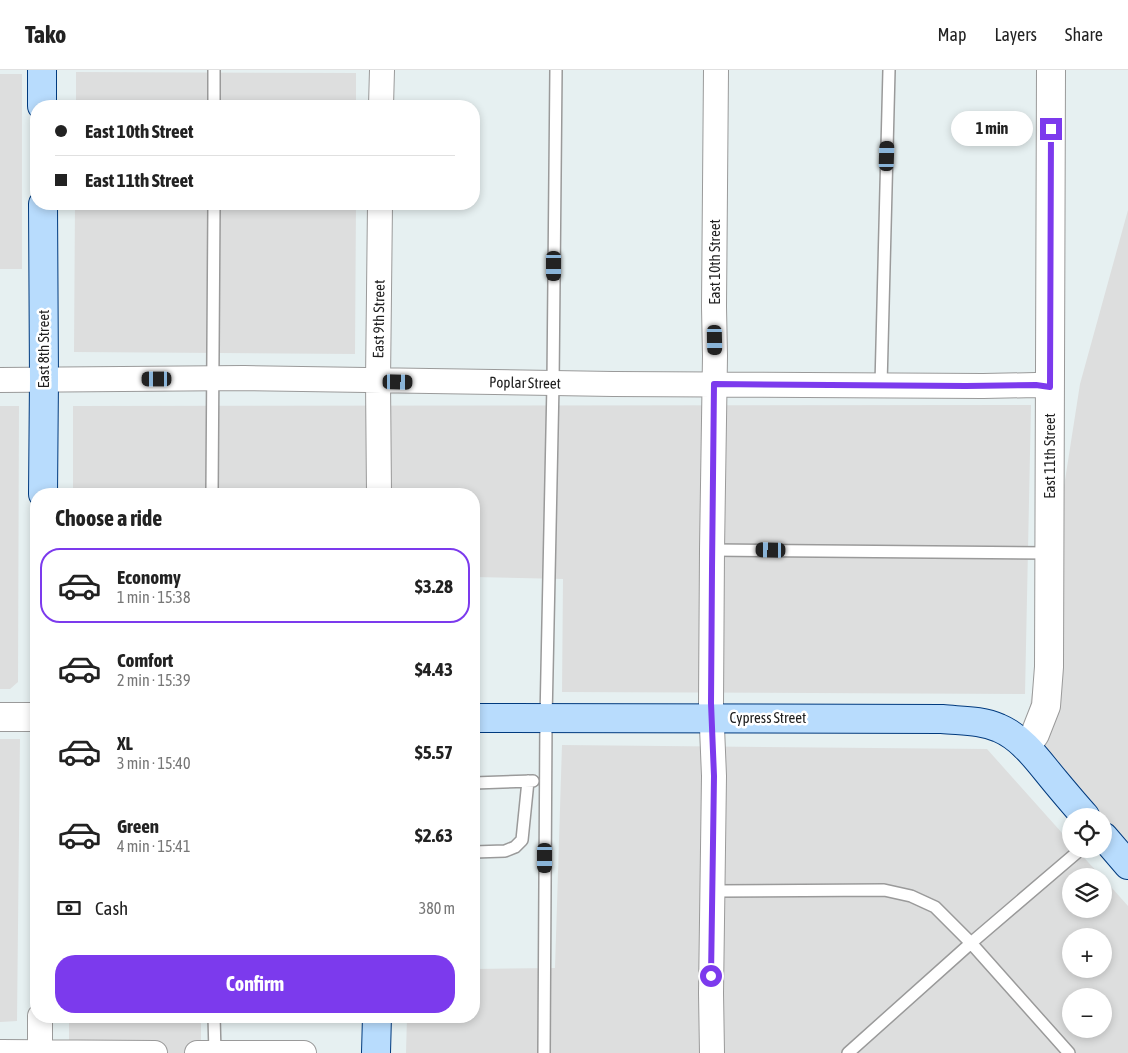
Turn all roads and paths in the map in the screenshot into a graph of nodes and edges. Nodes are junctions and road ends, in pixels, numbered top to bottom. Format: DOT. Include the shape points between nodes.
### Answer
graph roads {
  1 [pos="42,70"];
  2 [pos="214,70"];
  3 [pos="382,70"];
  4 [pos="556,70"];
  5 [pos="716,70"];
  6 [pos="890,70"];
  7 [pos="1051,70"];
  8 [pos="42,100"];
  9 [pos="214,100"];
  10 [pos="382,100"];
  11 [pos="43,210"];
  12 [pos="214,210"];
  13 [pos="380,210"];
  14 [pos="44,379"];
  15 [pos="213,379"];
  16 [pos="0,380"];
  17 [pos="378,381"];
  18 [pos="553,384"];
  19 [pos="714,384"];
  20 [pos="881,385"];
  21 [pos="1050,387"];
  22 [pos="43,488"];
  23 [pos="212,488"];
  24 [pos="379,488"];
  25 [pos="712,550"];
  26 [pos="1050,553"];
  27 [pos="0,717"];
  28 [pos="30,717"];
  29 [pos="480,718"];
  30 [pos="712,718"];
  31 [pos="546,719"];
  32 [pos="1026,747"];
  33 [pos="545,780"];
  34 [pos="528,781"];
  35 [pos="480,784"];
  36 [pos="1078,808"];
  37 [pos="1112,846"];
  38 [pos="480,852"];
  39 [pos="1071,858"];
  40 [pos="1128,865"];
  41 [pos="712,889"];
  42 [pos="972,943"];
  43 [pos="40,1023"];
  44 [pos="214,1023"];
  45 [pos="377,1023"];
  46 [pos="0,1052"];
  47 [pos="40,1052"];
  48 [pos="155,1053"];
  49 [pos="197,1053"];
  50 [pos="215,1053"];
  51 [pos="304,1053"];
  52 [pos="376,1053"];
  53 [pos="544,1053"];
  54 [pos="712,1053"];
  55 [pos="848,1053"];
  56 [pos="1069,1053"];
  1 -- 8 [label="main road"];
  2 -- 9 [label="lane"];
  3 -- 10 [label="street"];
  4 -- 18 [label="lane"];
  5 -- 19 [label="street, East 10th Street"];
  6 -- 20 [label="lane"];
  7 -- 21 [label="street, East 11th Street"];
  11 -- 14 [label="main road, East 8th Street"];
  12 -- 15 [label="lane"];
  13 -- 17 [label="street, East 9th Street"];
  14 -- 15 [label="street, Poplar Street"];
  14 -- 16 [label="street, Poplar Street"];
  14 -- 22 [label="main road, East 8th Street"];
  15 -- 17 [label="street, Poplar Street"];
  15 -- 23 [label="lane"];
  17 -- 18 [label="street, Poplar Street"];
  17 -- 24 [label="street, East 9th Street"];
  18 -- 19 [label="street, Poplar Street"];
  18 -- 31 [label="lane"];
  19 -- 20 [label="street, Poplar Street"];
  19 -- 25 [label="street, East 10th Street"];
  20 -- 21 [label="street, Poplar Street"];
  21 -- 26 [label="street, East 11th Street"];
  25 -- 26 [label="lane"];
  25 -- 30 [label="street, East 10th Street"];
  26 -- 32 [label="street, East 11th Street" via="1046,706"];
  27 -- 28 [label="street"];
  29 -- 31 [label="main road, Cypress Street"];
  30 -- 31 [label="main road, Cypress Street"];
  30 -- 32 [label="main road, Cypress Street" via="982,722 1000,728"];
  30 -- 41 [label="street, East 10th Street"];
  31 -- 33 [label="lane"];
  32 -- 36 [label="main road, Cypress Street"];
  33 -- 34 [label="lane"];
  33 -- 53 [label="lane"];
  34 -- 35 [label="lane"];
  34 -- 38 [label="lane" via="522,840 505,851"];
  37 -- 40 [label="main road"];
  39 -- 42 [label="lane"];
  41 -- 42 [label="lane" via="884,890 911,896 935,907"];
  41 -- 54 [label="street, East 10th Street"];
  42 -- 55 [label="lane"];
  42 -- 56 [label="lane"];
  43 -- 47 [label="street"];
  44 -- 50 [label="lane"];
  45 -- 52 [label="main road"];
  46 -- 47 [label="street"];
  47 -- 48 [label="street"];
  49 -- 50 [label="street"];
  50 -- 51 [label="street"];
}
